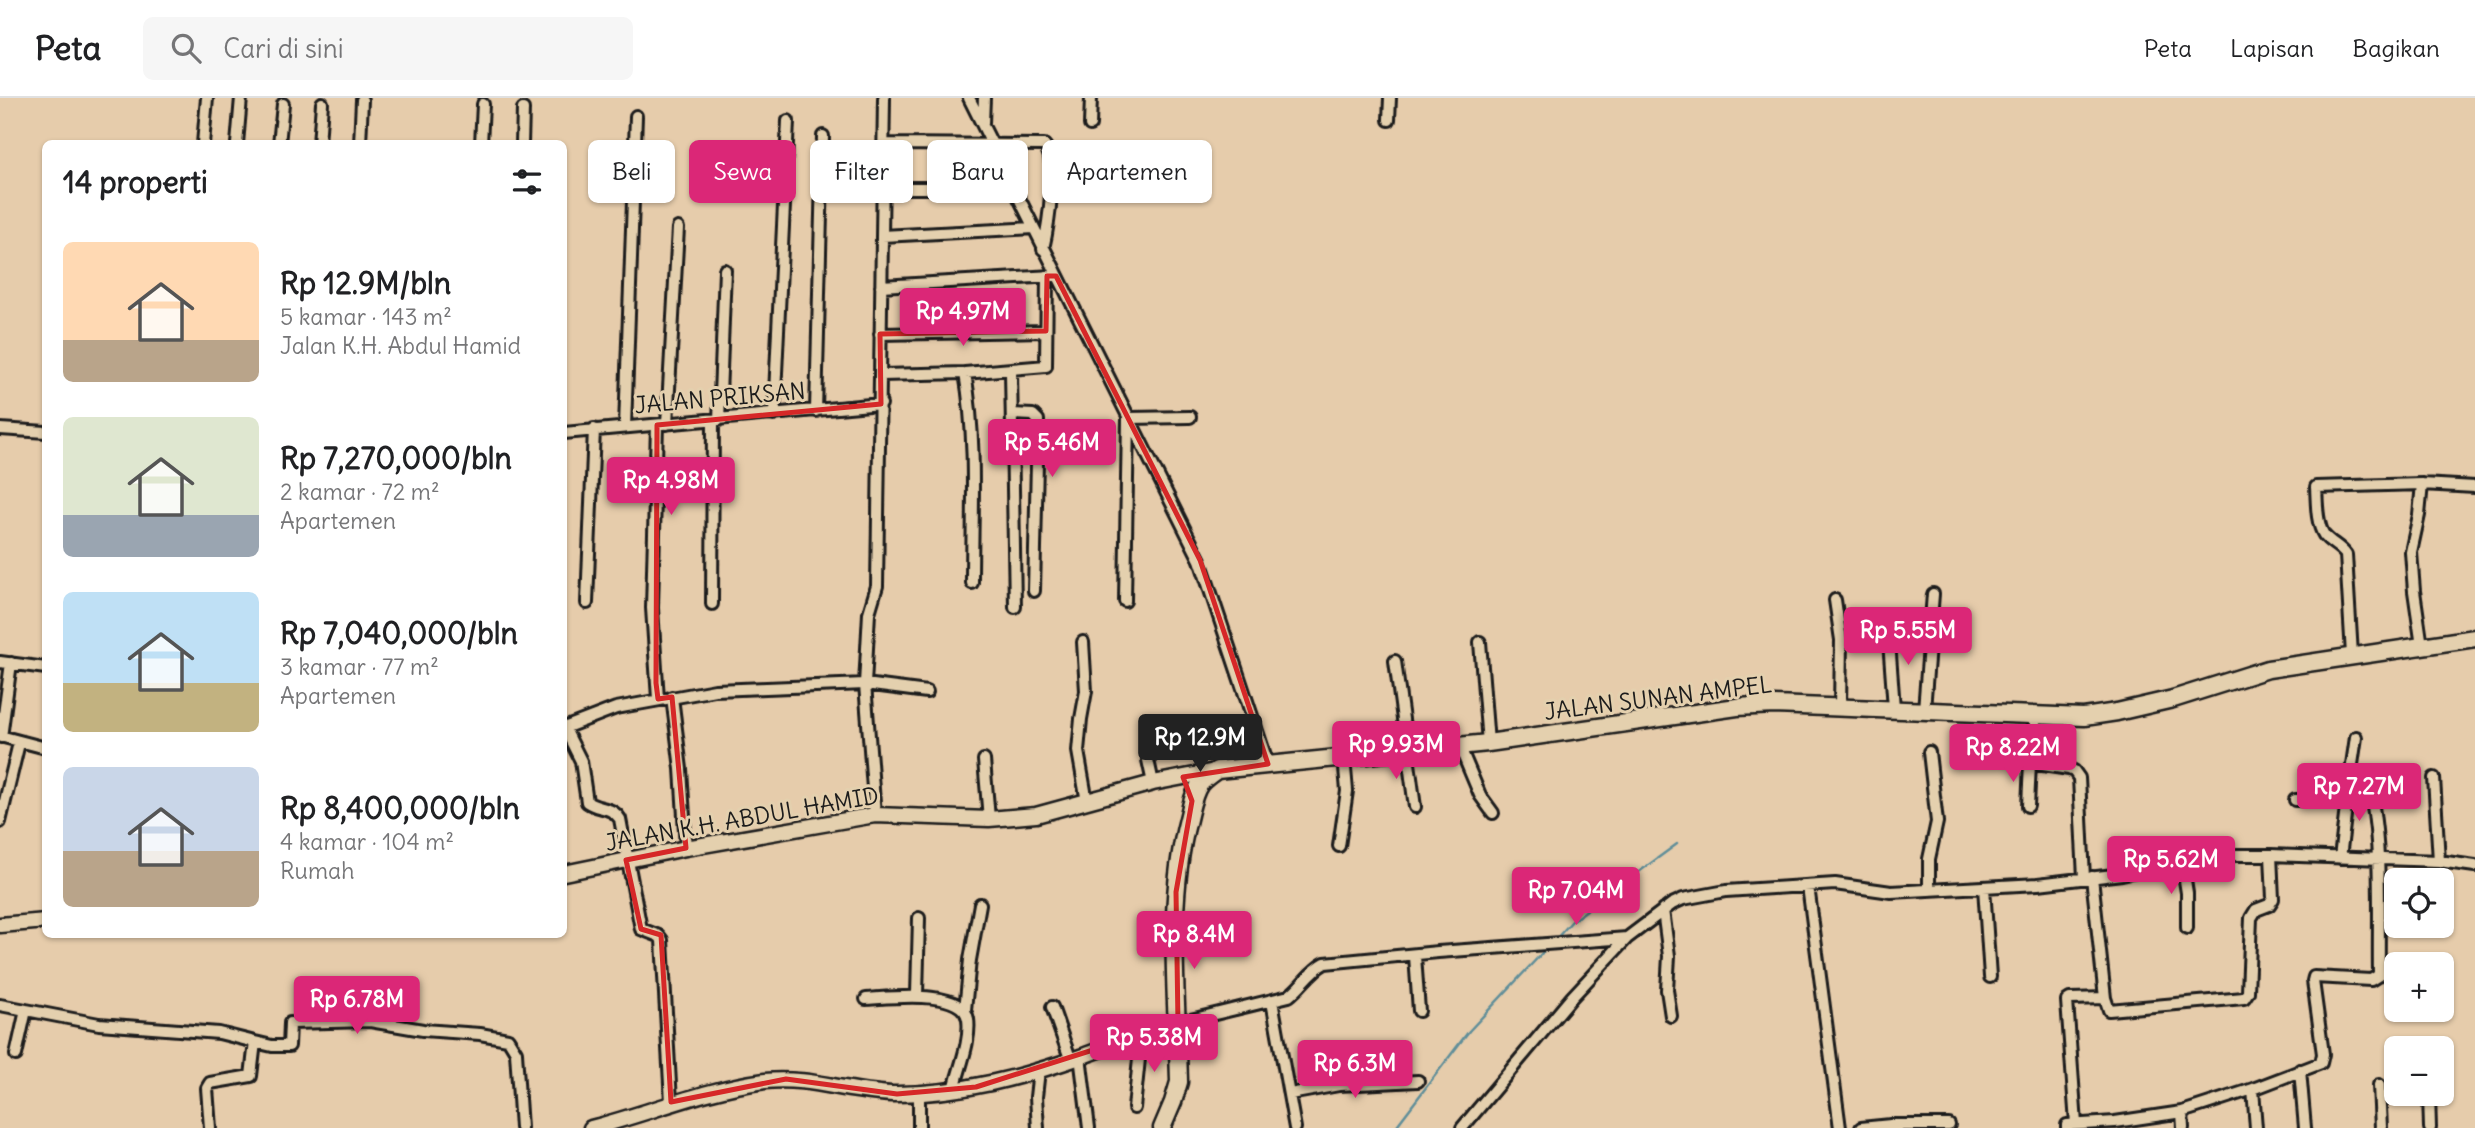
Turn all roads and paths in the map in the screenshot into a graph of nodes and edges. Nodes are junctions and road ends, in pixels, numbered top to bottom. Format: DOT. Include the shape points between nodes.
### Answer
graph roads {
  1 [pos="207,98"];
  2 [pos="241,98"];
  3 [pos="884,98"];
  4 [pos="968,98"];
  5 [pos="984,98"];
  6 [pos="1091,98"];
  7 [pos="1390,98"];
  8 [pos="362,100"];
  9 [pos="322,103"];
  10 [pos="283,104"];
  11 [pos="483,104"];
  12 [pos="523,109"];
  13 [pos="636,116"];
  14 [pos="1389,120"];
  15 [pos="788,121"];
  16 [pos="1090,125"];
  17 [pos="983,126"];
  18 [pos="823,136"];
  19 [pos="203,140"];
  20 [pos="237,140"];
  21 [pos="279,140"];
  22 [pos="319,140"];
  23 [pos="360,140"];
  24 [pos="481,140"];
  25 [pos="522,140"];
  26 [pos="883,140"];
  27 [pos="991,140"];
  28 [pos="1028,143"];
  29 [pos="883,203"];
  30 [pos="1022,203"];
  31 [pos="678,228"];
  32 [pos="1034,228"];
  33 [pos="882,236"];
  34 [pos="1044,249"];
  35 [pos="725,270"];
  36 [pos="1051,276"];
  37 [pos="881,286"];
  38 [pos="1046,331"];
  39 [pos="880,334"];
  40 [pos="1011,371"];
  41 [pos="965,373"];
  42 [pos="881,375"];
  43 [pos="881,404"];
  44 [pos="816,411"];
  45 [pos="1012,414"];
  46 [pos="774,415"];
  47 [pos="1128,418"];
  48 [pos="1190,418"];
  49 [pos="716,420"];
  50 [pos="662,425"];
  51 [pos="625,427"];
  52 [pos="0,429"];
  53 [pos="594,429"];
  54 [pos="42,432"];
  55 [pos="567,433"];
  56 [pos="2422,484"];
  57 [pos="2475,486"];
  58 [pos="972,583"];
  59 [pos="1034,591"];
  60 [pos="1933,594"];
  61 [pos="1835,600"];
  62 [pos="1125,601"];
  63 [pos="587,603"];
  64 [pos="712,604"];
  65 [pos="1015,607"];
  66 [pos="1888,628"];
  67 [pos="2475,638"];
  68 [pos="1083,642"];
  69 [pos="1480,642"];
  70 [pos="2422,646"];
  71 [pos="2352,655"];
  72 [pos="1395,661"];
  73 [pos="6,663"];
  74 [pos="42,668"];
  75 [pos="865,684"];
  76 [pos="927,692"];
  77 [pos="672,697"];
  78 [pos="658,699"];
  79 [pos="1840,708"];
  80 [pos="1894,708"];
  81 [pos="1924,709"];
  82 [pos="2035,724"];
  83 [pos="567,726"];
  84 [pos="1151,728"];
  85 [pos="567,733"];
  86 [pos="1,737"];
  87 [pos="2356,737"];
  88 [pos="19,743"];
  89 [pos="1488,743"];
  90 [pos="1458,745"];
  91 [pos="42,747"];
  92 [pos="1408,751"];
  93 [pos="1929,752"];
  94 [pos="2031,755"];
  95 [pos="1343,757"];
  96 [pos="984,760"];
  97 [pos="1268,764"];
  98 [pos="1217,770"];
  99 [pos="1174,778"];
  100 [pos="2434,778"];
  101 [pos="1153,783"];
  102 [pos="2347,799"];
  103 [pos="2295,800"];
  104 [pos="1192,801"];
  105 [pos="1087,802"];
  106 [pos="2028,806"];
  107 [pos="1415,807"];
  108 [pos="1493,813"];
  109 [pos="875,815"];
  110 [pos="989,819"];
  111 [pos="0,822"];
  112 [pos="1339,846"];
  113 [pos="686,848"];
  114 [pos="2271,855"];
  115 [pos="2340,858"];
  116 [pos="2378,859"];
  117 [pos="626,860"];
  118 [pos="2439,861"];
  119 [pos="2182,862"];
  120 [pos="2475,866"];
  121 [pos="567,872"];
  122 [pos="2088,878"];
  123 [pos="1808,886"];
  124 [pos="1984,887"];
  125 [pos="1929,890"];
  126 [pos="980,904"];
  127 [pos="1663,910"];
  128 [pos="919,918"];
  129 [pos="42,920"];
  130 [pos="0,925"];
  131 [pos="2187,928"];
  132 [pos="1627,938"];
  133 [pos="1415,956"];
  134 [pos="1990,977"];
  135 [pos="917,995"];
  136 [pos="2105,998"];
  137 [pos="866,999"];
  138 [pos="1272,1001"];
  139 [pos="0,1005"];
  140 [pos="1052,1007"];
  141 [pos="26,1010"];
  142 [pos="965,1010"];
  143 [pos="1419,1011"];
  144 [pos="1671,1016"];
  145 [pos="1178,1023"];
  146 [pos="1137,1039"];
  147 [pos="254,1042"];
  148 [pos="16,1055"];
  149 [pos="1076,1059"];
  150 [pos="1039,1070"];
  151 [pos="2300,1070"];
  152 [pos="1418,1081"];
  153 [pos="2379,1085"];
  154 [pos="2253,1089"];
  155 [pos="954,1090"];
  156 [pos="919,1093"];
  157 [pos="1290,1094"];
  158 [pos="671,1102"];
  159 [pos="2429,1106"];
  160 [pos="1134,1108"];
  161 [pos="2182,1112"];
  162 [pos="632,1122"];
  163 [pos="1949,1125"];
  164 [pos="2115,1125"];
  165 [pos="2071,1126"];
  166 [pos="1883,1127"];
  167 [pos="210,1128"];
  168 [pos="521,1128"];
  169 [pos="591,1128"];
  170 [pos="919,1128"];
  171 [pos="1038,1128"];
  172 [pos="1089,1128"];
  173 [pos="1162,1128"];
  174 [pos="1295,1128"];
  175 [pos="1462,1128"];
  176 [pos="1840,1128"];
  177 [pos="1861,1128"];
  178 [pos="2183,1128"];
  179 [pos="2256,1128"];
  180 [pos="2305,1128"];
  181 [pos="2381,1128"];
  182 [pos="2430,1128"];
  1 -- 19 [label="street"];
  2 -- 20 [label="street"];
  3 -- 26 [label="street"];
  4 -- 17 [label="street"];
  5 -- 17 [label="street"];
  6 -- 16 [label="street"];
  7 -- 14 [label="street"];
  8 -- 23 [label="street"];
  9 -- 22 [label="street"];
  10 -- 21 [label="street"];
  11 -- 24 [label="street"];
  12 -- 25 [label="street"];
  13 -- 51 [label="street"];
  15 -- 46 [label="street"];
  17 -- 27 [label="street"];
  18 -- 44 [label="street"];
  28 -- 34 [label="street" via="1048,147 1051,164"];
  29 -- 33 [label="street"];
  30 -- 32 [label="street"];
  31 -- 50 [label="street"];
  32 -- 33 [label="street"];
  32 -- 34 [label="street"];
  33 -- 37 [label="street"];
  34 -- 36 [label="street"];
  35 -- 49 [label="street"];
  36 -- 37 [label="street"];
  36 -- 38 [label="street"];
  36 -- 47 [label="street"];
  37 -- 39 [label="street"];
  38 -- 39 [label="street"];
  38 -- 40 [label="street" via="1046,366"];
  39 -- 42 [label="street"];
  40 -- 41 [label="street"];
  40 -- 45 [label="street"];
  41 -- 42 [label="street"];
  41 -- 58 [label="street" via="972,432"];
  42 -- 43 [label="street"];
  43 -- 44 [label="street, JALAN PRIKSAN"];
  43 -- 75 [label="street" via="877,586 869,613"];
  44 -- 46 [label="street, JALAN PRIKSAN"];
  45 -- 59 [label="street" via="1033,415 1038,420"];
  45 -- 65 [label="street"];
  46 -- 49 [label="street, JALAN PRIKSAN"];
  47 -- 48 [label="street"];
  47 -- 62 [label="street"];
  47 -- 97 [label="street" via="1200,560"];
  49 -- 50 [label="street, JALAN PRIKSAN"];
  49 -- 64 [label="street"];
  50 -- 51 [label="street, JALAN PRIKSAN"];
  50 -- 78 [label="street" via="652,608"];
  51 -- 53 [label="street, JALAN PRIKSAN"];
  52 -- 54 [label="street"];
  53 -- 55 [label="street, JALAN PRIKSAN"];
  53 -- 63 [label="street"];
  56 -- 57 [label="street"];
  56 -- 70 [label="street" via="2411,552"];
  56 -- 71 [label="street" via="2316,487 2325,535 2346,555"];
  60 -- 81 [label="street"];
  61 -- 79 [label="street" via="1842,640"];
  66 -- 80 [label="street"];
  67 -- 70 [label="main road, JALAN SUNAN AMPEL"];
  68 -- 105 [label="street" via="1086,691 1078,751"];
  69 -- 89 [label="street"];
  70 -- 71 [label="main road, JALAN SUNAN AMPEL"];
  71 -- 82 [label="main road, JALAN SUNAN AMPEL" via="2268,669 2117,712"];
  72 -- 92 [label="street"];
  73 -- 74 [label="street"];
  73 -- 86 [label="street"];
  75 -- 76 [label="street"];
  75 -- 77 [label="street" via="715,690"];
  75 -- 109 [label="street"];
  77 -- 78 [label="street"];
  77 -- 113 [label="street"];
  78 -- 83 [label="street"];
  79 -- 80 [label="main road, JALAN SUNAN AMPEL"];
  79 -- 89 [label="main road, JALAN SUNAN AMPEL" via="1737,707"];
  80 -- 81 [label="main road, JALAN SUNAN AMPEL"];
  81 -- 82 [label="main road, JALAN SUNAN AMPEL"];
  82 -- 94 [label="street"];
  84 -- 101 [label="street" via="1148,760"];
  85 -- 117 [label="street" via="582,761 587,802 610,809 620,819"];
  86 -- 88 [label="street"];
  87 -- 102 [label="street"];
  88 -- 91 [label="street"];
  88 -- 111 [label="street"];
  89 -- 90 [label="main road, JALAN SUNAN AMPEL"];
  90 -- 92 [label="main road, JALAN SUNAN AMPEL"];
  90 -- 108 [label="street" via="1481,798"];
  92 -- 95 [label="main road, JALAN SUNAN AMPEL"];
  92 -- 107 [label="street"];
  93 -- 125 [label="street" via="1937,822 1928,859"];
  94 -- 106 [label="street"];
  94 -- 122 [label="street" via="2077,774"];
  95 -- 97 [label="main road, JALAN SUNAN AMPEL"];
  95 -- 112 [label="street" via="1347,791"];
  96 -- 110 [label="street"];
  97 -- 98 [label="main road, JALAN SUNAN AMPEL"];
  98 -- 99 [label="street, JALAN K.H. ABDUL HAMID"];
  98 -- 104 [label="main road" via="1199,786"];
  99 -- 101 [label="street, JALAN K.H. ABDUL HAMID"];
  99 -- 104 [label="street" via="1186,785"];
  100 -- 118 [label="street"];
  101 -- 105 [label="street, JALAN K.H. ABDUL HAMID"];
  102 -- 103 [label="street"];
  102 -- 115 [label="street"];
  102 -- 116 [label="street" via="2372,801"];
  104 -- 145 [label="main road" via="1181,843 1176,892"];
  105 -- 110 [label="street, JALAN K.H. ABDUL HAMID" via="1036,815"];
  109 -- 110 [label="street, JALAN K.H. ABDUL HAMID"];
  109 -- 113 [label="street, JALAN K.H. ABDUL HAMID"];
  113 -- 117 [label="street, JALAN K.H. ABDUL HAMID"];
  114 -- 115 [label="street"];
  114 -- 119 [label="street" via="2212,855"];
  114 -- 136 [label="street" via="2273,899 2251,918 2244,998 2109,1010"];
  115 -- 116 [label="street"];
  116 -- 118 [label="street"];
  116 -- 151 [label="street" via="2379,975 2371,980 2314,977 2323,1060"];
  117 -- 121 [label="street, JALAN K.H. ABDUL HAMID"];
  117 -- 158 [label="street" via="640,929 662,940"];
  118 -- 120 [label="street"];
  119 -- 122 [label="street"];
  119 -- 131 [label="street"];
  122 -- 124 [label="street"];
  122 -- 136 [label="street"];
  123 -- 125 [label="street"];
  123 -- 127 [label="street" via="1726,891 1683,899"];
  123 -- 176 [label="street"];
  124 -- 125 [label="street"];
  124 -- 134 [label="street"];
  126 -- 142 [label="street"];
  127 -- 132 [label="street"];
  127 -- 144 [label="street"];
  128 -- 135 [label="street"];
  129 -- 130 [label="street"];
  132 -- 133 [label="street"];
  132 -- 175 [label="street"];
  133 -- 138 [label="street" via="1325,963 1289,996"];
  133 -- 143 [label="street"];
  135 -- 137 [label="street"];
  135 -- 142 [label="street"];
  136 -- 165 [label="street" via="2067,1001"];
  138 -- 145 [label="street"];
  138 -- 157 [label="street"];
  139 -- 141 [label="street"];
  140 -- 149 [label="street"];
  141 -- 147 [label="street" via="99,1024 219,1033"];
  141 -- 148 [label="street"];
  142 -- 155 [label="street" via="968,1034"];
  145 -- 146 [label="street"];
  145 -- 173 [label="main road" via="1179,1082"];
  146 -- 149 [label="street"];
  146 -- 160 [label="street"];
  147 -- 167 [label="street" via="251,1076 210,1083 207,1088"];
  147 -- 168 [label="street" via="287,1047 290,1023 339,1020 508,1039 516,1052"];
  149 -- 150 [label="street"];
  149 -- 172 [label="street"];
  150 -- 155 [label="street"];
  150 -- 171 [label="street"];
  151 -- 154 [label="street"];
  151 -- 180 [label="street"];
  152 -- 157 [label="street" via="1339,1085"];
  153 -- 181 [label="street"];
  154 -- 161 [label="street"];
  154 -- 179 [label="street"];
  155 -- 156 [label="street"];
  156 -- 158 [label="street" via="891,1094 786,1079 720,1088"];
  156 -- 170 [label="street"];
  157 -- 174 [label="street"];
  158 -- 162 [label="street"];
  159 -- 182 [label="street"];
  161 -- 164 [label="street"];
  161 -- 178 [label="street"];
  162 -- 169 [label="street"];
  163 -- 166 [label="street"];
  164 -- 165 [label="street"];
  166 -- 177 [label="street"];
}
